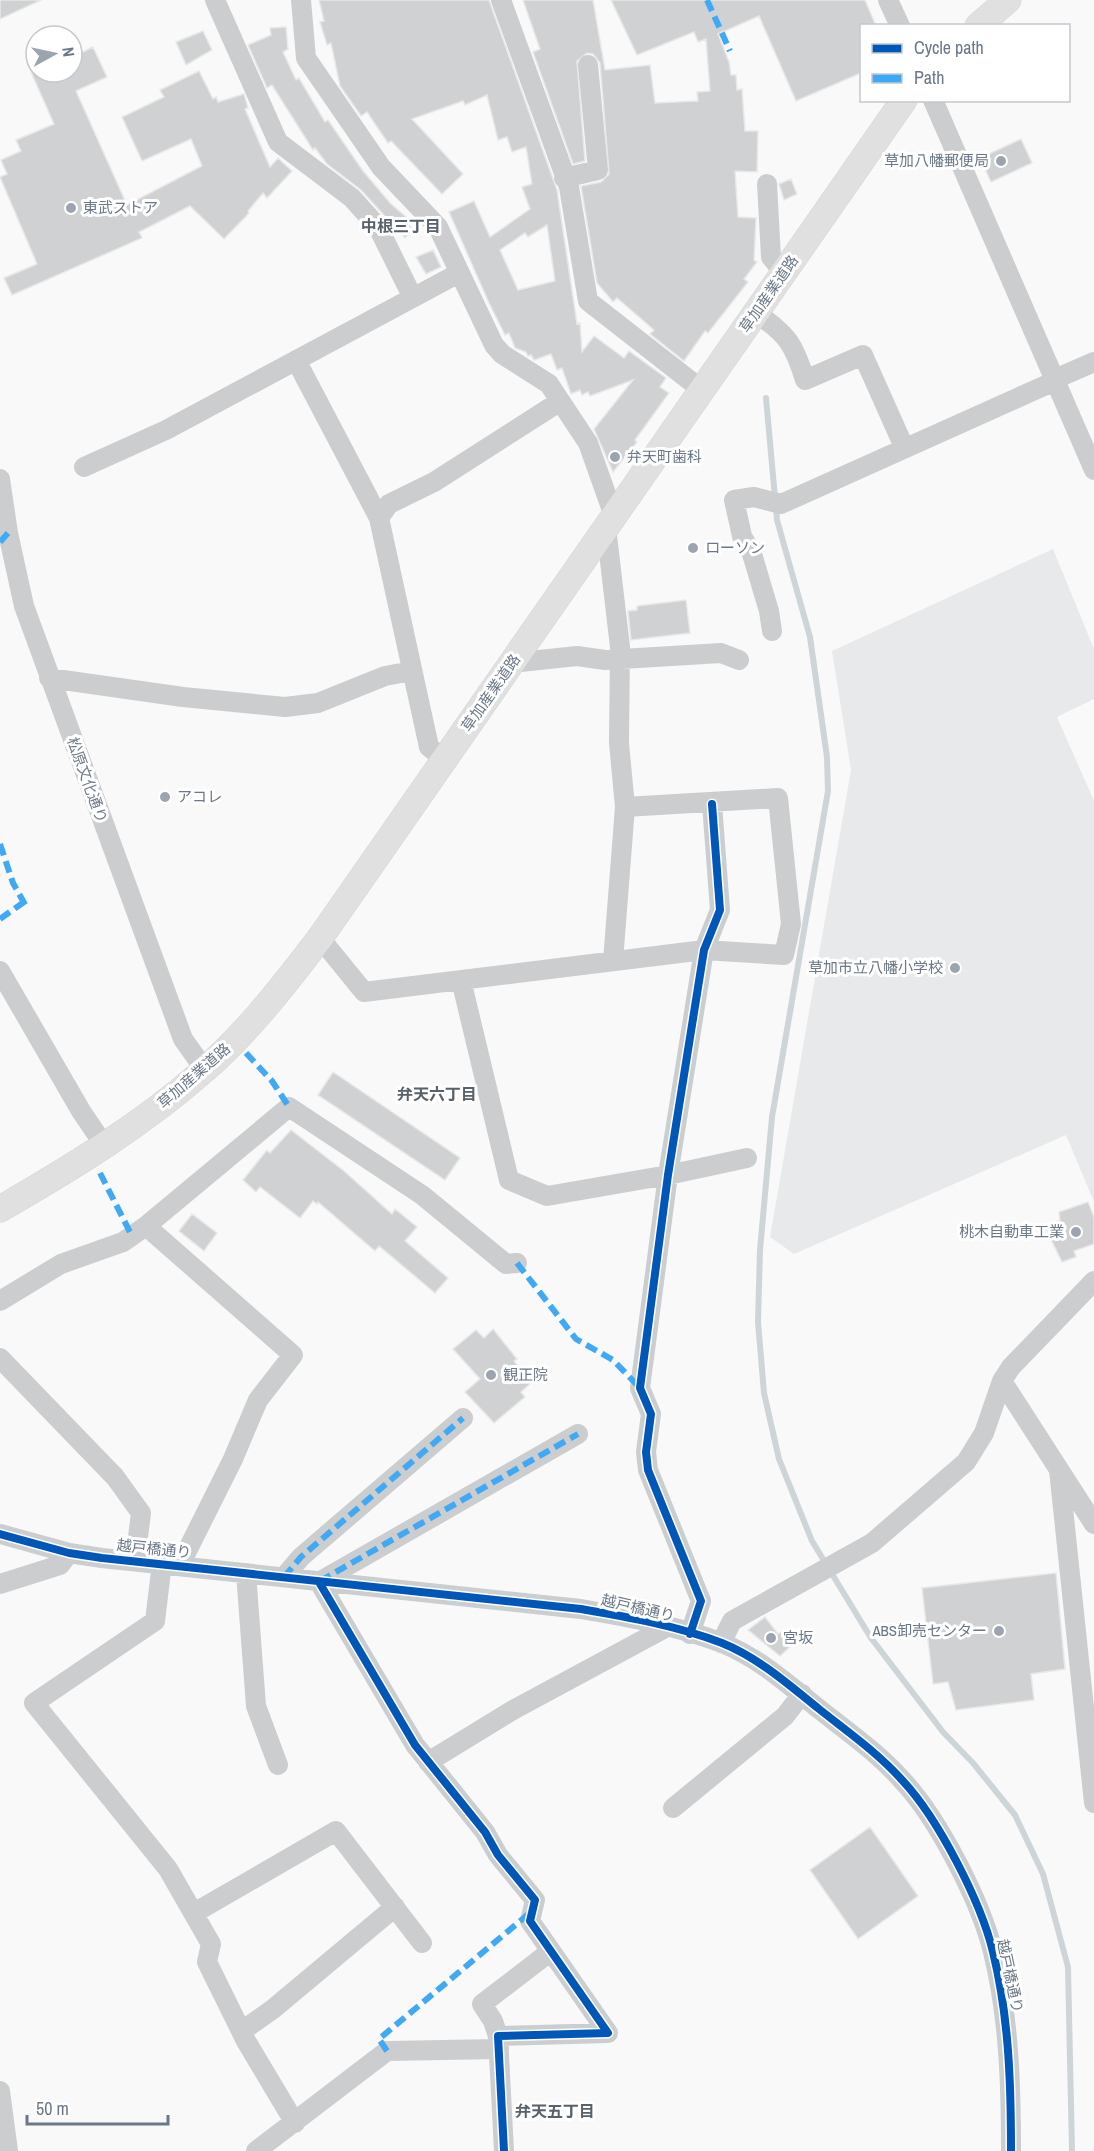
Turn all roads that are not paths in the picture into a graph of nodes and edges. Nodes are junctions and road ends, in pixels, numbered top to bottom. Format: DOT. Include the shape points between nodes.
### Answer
graph roads {
  1 [pos="214,0"];
  2 [pos="301,0"];
  3 [pos="501,0"];
  4 [pos="888,0"];
  5 [pos="1008,0"];
  6 [pos="899,24"];
  7 [pos="980,24"];
  8 [pos="588,65"];
  9 [pos="903,102"];
  10 [pos="934,102"];
  11 [pos="564,178"];
  12 [pos="767,184"];
  13 [pos="459,273"];
  14 [pos="784,273"];
  15 [pos="412,296"];
  16 [pos="756,313"];
  17 [pos="296,360"];
  18 [pos="1094,362"];
  19 [pos="1055,380"];
  20 [pos="702,390"];
  21 [pos="559,402"];
  22 [pos="904,447"];
  23 [pos="84,468"];
  24 [pos="1094,470"];
  25 [pos="0,479"];
  26 [pos="379,518"];
  27 [pos="610,521"];
  28 [pos="772,630"];
  29 [pos="620,660"];
  30 [pos="739,660"];
  31 [pos="511,663"];
  32 [pos="412,671"];
  33 [pos="49,678"];
  34 [pos="444,759"];
  35 [pos="712,804"];
  36 [pos="625,807"];
  37 [pos="320,938"];
  38 [pos="704,950"];
  39 [pos="613,961"];
  40 [pos="0,971"];
  41 [pos="460,980"];
  42 [pos="205,1070"];
  43 [pos="104,1145"];
  44 [pos="747,1158"];
  45 [pos="668,1175"];
  46 [pos="0,1209"];
  47 [pos="146,1226"];
  48 [pos="517,1263"];
  49 [pos="1094,1281"];
  50 [pos="0,1301"];
  51 [pos="0,1358"];
  52 [pos="1002,1381"];
  53 [pos="463,1418"];
  54 [pos="578,1434"];
  55 [pos="1059,1470"];
  56 [pos="1094,1524"];
  57 [pos="0,1534"];
  58 [pos="69,1553"];
  59 [pos="135,1561"];
  60 [pos="171,1564"];
  61 [pos="246,1573"];
  62 [pos="284,1577"];
  63 [pos="319,1581"];
  64 [pos="0,1584"];
  65 [pos="667,1627"];
  66 [pos="690,1634"];
  67 [pos="722,1643"];
  68 [pos="802,1694"];
  69 [pos="428,1762"];
  70 [pos="278,1765"];
  71 [pos="1094,1803"];
  72 [pos="673,1808"];
  73 [pos="395,1907"];
  74 [pos="194,1913"];
  75 [pos="422,1943"];
  76 [pos="551,1951"];
  77 [pos="242,2031"];
  78 [pos="499,2042"];
  79 [pos="0,2091"];
  80 [pos="295,2123"];
  81 [pos="8,2151"];
  82 [pos="256,2151"];
  83 [pos="504,2151"];
  84 [pos="1011,2151"];
  1 -- 15 [label="street" via="278,142 352,198 378,227"];
  2 -- 13 [label="street" via="306,58 381,167 438,227"];
  3 -- 11 [label="street"];
  4 -- 6 [label="street"];
  5 -- 7 [label="main road"];
  8 -- 11 [label="street" via="598,170"];
  9 -- 14 [label="main road, 草加産業道路"];
  10 -- 19 [label="street"];
  11 -- 20 [label="street" via="569,187 588,301"];
  12 -- 14 [label="street" via="771,257"];
  13 -- 15 [label="street"];
  13 -- 21 [label="street" via="494,345 549,384"];
  14 -- 16 [label="main road, 草加産業道路"];
  15 -- 17 [label="street"];
  16 -- 20 [label="main road, 草加産業道路"];
  16 -- 22 [label="street" via="783,331 797,351 805,380 863,355"];
  17 -- 23 [label="street" via="166,430"];
  17 -- 26 [label="street"];
  18 -- 19 [label="street"];
  19 -- 22 [label="street"];
  19 -- 24 [label="street"];
  20 -- 27 [label="main road, 草加産業道路"];
  21 -- 26 [label="street" via="434,482 389,504"];
  21 -- 27 [label="street" via="588,443"];
  22 -- 28 [label="street" via="781,504 754,497 734,500"];
  25 -- 33 [label="street, 松原文化通り" via="24,606"];
  26 -- 32 [label="street"];
  27 -- 29 [label="street"];
  27 -- 31 [label="main road, 草加産業道路"];
  29 -- 30 [label="street" via="721,653"];
  29 -- 31 [label="street" via="577,657"];
  29 -- 36 [label="street" via="619,743"];
  31 -- 34 [label="main road, 草加産業道路"];
  32 -- 33 [label="street" via="384,676 318,703 285,707"];
  32 -- 34 [label="street" via="429,747"];
  33 -- 42 [label="street, 松原文化通り" via="183,1039"];
  34 -- 37 [label="main road, 草加産業道路"];
  35 -- 36 [label="street"];
  35 -- 38 [label="street" via="720,910"];
  35 -- 38 [label="street" via="778,798 791,924 784,955"];
  36 -- 39 [label="street"];
  37 -- 41 [label="street" via="364,992"];
  37 -- 42 [label="main road, 草加産業道路" via="286,982"];
  38 -- 39 [label="street"];
  38 -- 45 [label="street"];
  39 -- 41 [label="street"];
  40 -- 43 [label="street"];
  41 -- 45 [label="street" via="509,1180 547,1196"];
  42 -- 43 [label="main road, 草加産業道路"];
  43 -- 46 [label="main road, 草加産業道路"];
  44 -- 45 [label="street"];
  45 -- 66 [label="street" via="640,1388 651,1414 648,1470 701,1601"];
  47 -- 48 [label="street" via="289,1107 422,1195 506,1264"];
  47 -- 50 [label="street" via="123,1242 61,1264"];
  47 -- 60 [label="street" via="293,1355 258,1400 233,1459"];
  49 -- 52 [label="street"];
  51 -- 59 [label="street" via="115,1478 141,1513"];
  52 -- 55 [label="street"];
  52 -- 67 [label="street" via="984,1432 966,1462 872,1544 732,1621"];
  53 -- 62 [label="street" via="301,1557"];
  54 -- 63 [label="street"];
  55 -- 56 [label="street"];
  55 -- 71 [label="street"];
  57 -- 58 [label="street, 越戸橋通り"];
  58 -- 59 [label="street, 越戸橋通り"];
  58 -- 64 [label="street" via="60,1565"];
  59 -- 60 [label="street, 越戸橋通り"];
  60 -- 61 [label="street, 越戸橋通り"];
  60 -- 74 [label="street" via="155,1621 34,1702 168,1869"];
  61 -- 62 [label="street, 越戸橋通り"];
  61 -- 70 [label="street" via="256,1706"];
  62 -- 63 [label="street, 越戸橋通り"];
  63 -- 65 [label="street, 越戸橋通り" via="581,1609"];
  63 -- 69 [label="street"];
  65 -- 66 [label="street, 越戸橋通り"];
  65 -- 69 [label="street" via="513,1710"];
  66 -- 67 [label="street, 越戸橋通り"];
  67 -- 68 [label="street, 越戸橋通り"];
  68 -- 72 [label="street" via="785,1716"];
  68 -- 84 [label="street, 越戸橋通り" via="903,1780 929,1814 980,1912 993,1950 1008,2037"];
  69 -- 76 [label="street" via="535,1900 530,1921"];
  73 -- 74 [label="street" via="336,1830"];
  73 -- 75 [label="street"];
  73 -- 77 [label="street"];
  74 -- 77 [label="street" via="212,1944 207,1962"];
  76 -- 78 [label="street" via="482,2004 493,2021"];
  76 -- 78 [label="street" via="608,2033"];
  77 -- 80 [label="street"];
  78 -- 80 [label="street" via="387,2051"];
  78 -- 83 [label="street"];
  79 -- 81 [label="street"];
  80 -- 82 [label="street"];
}
